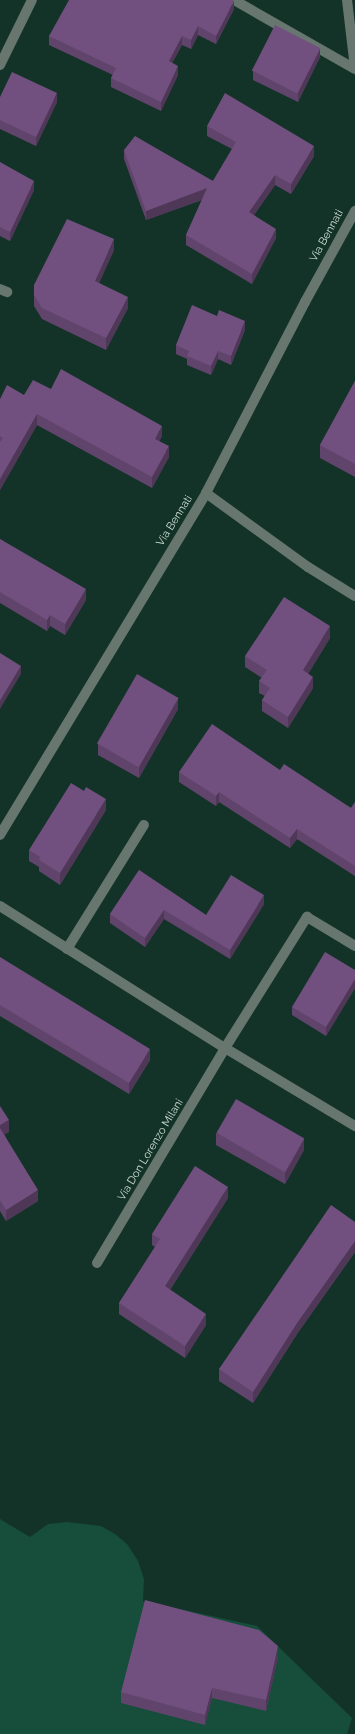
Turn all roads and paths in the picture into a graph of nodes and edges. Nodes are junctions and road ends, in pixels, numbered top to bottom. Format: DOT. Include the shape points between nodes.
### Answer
graph roads {
  1 [pos="32,0"];
  2 [pos="234,0"];
  3 [pos="347,0"];
  4 [pos="0,65"];
  5 [pos="355,68"];
  6 [pos="355,211"];
  7 [pos="206,493"];
  8 [pos="355,596"];
  9 [pos="144,825"];
  10 [pos="0,835"];
  11 [pos="0,906"];
  12 [pos="355,946"];
  13 [pos="67,949"];
  14 [pos="225,1048"];
  15 [pos="355,1126"];
  16 [pos="97,1263"];
  1 -- 4 [label="street"];
  2 -- 5 [label="street"];
  3 -- 5 [label="street"];
  6 -- 7 [label="street, Via Bennati"];
  7 -- 8 [label="street" via="308,567"];
  7 -- 10 [label="street, Via Bennati"];
  9 -- 13 [label="street"];
  11 -- 13 [label="street"];
  12 -- 14 [label="street, Via Don Lorenzo Milani" via="307,917"];
  13 -- 14 [label="street"];
  14 -- 15 [label="street"];
  14 -- 16 [label="street, Via Don Lorenzo Milani"];
}
